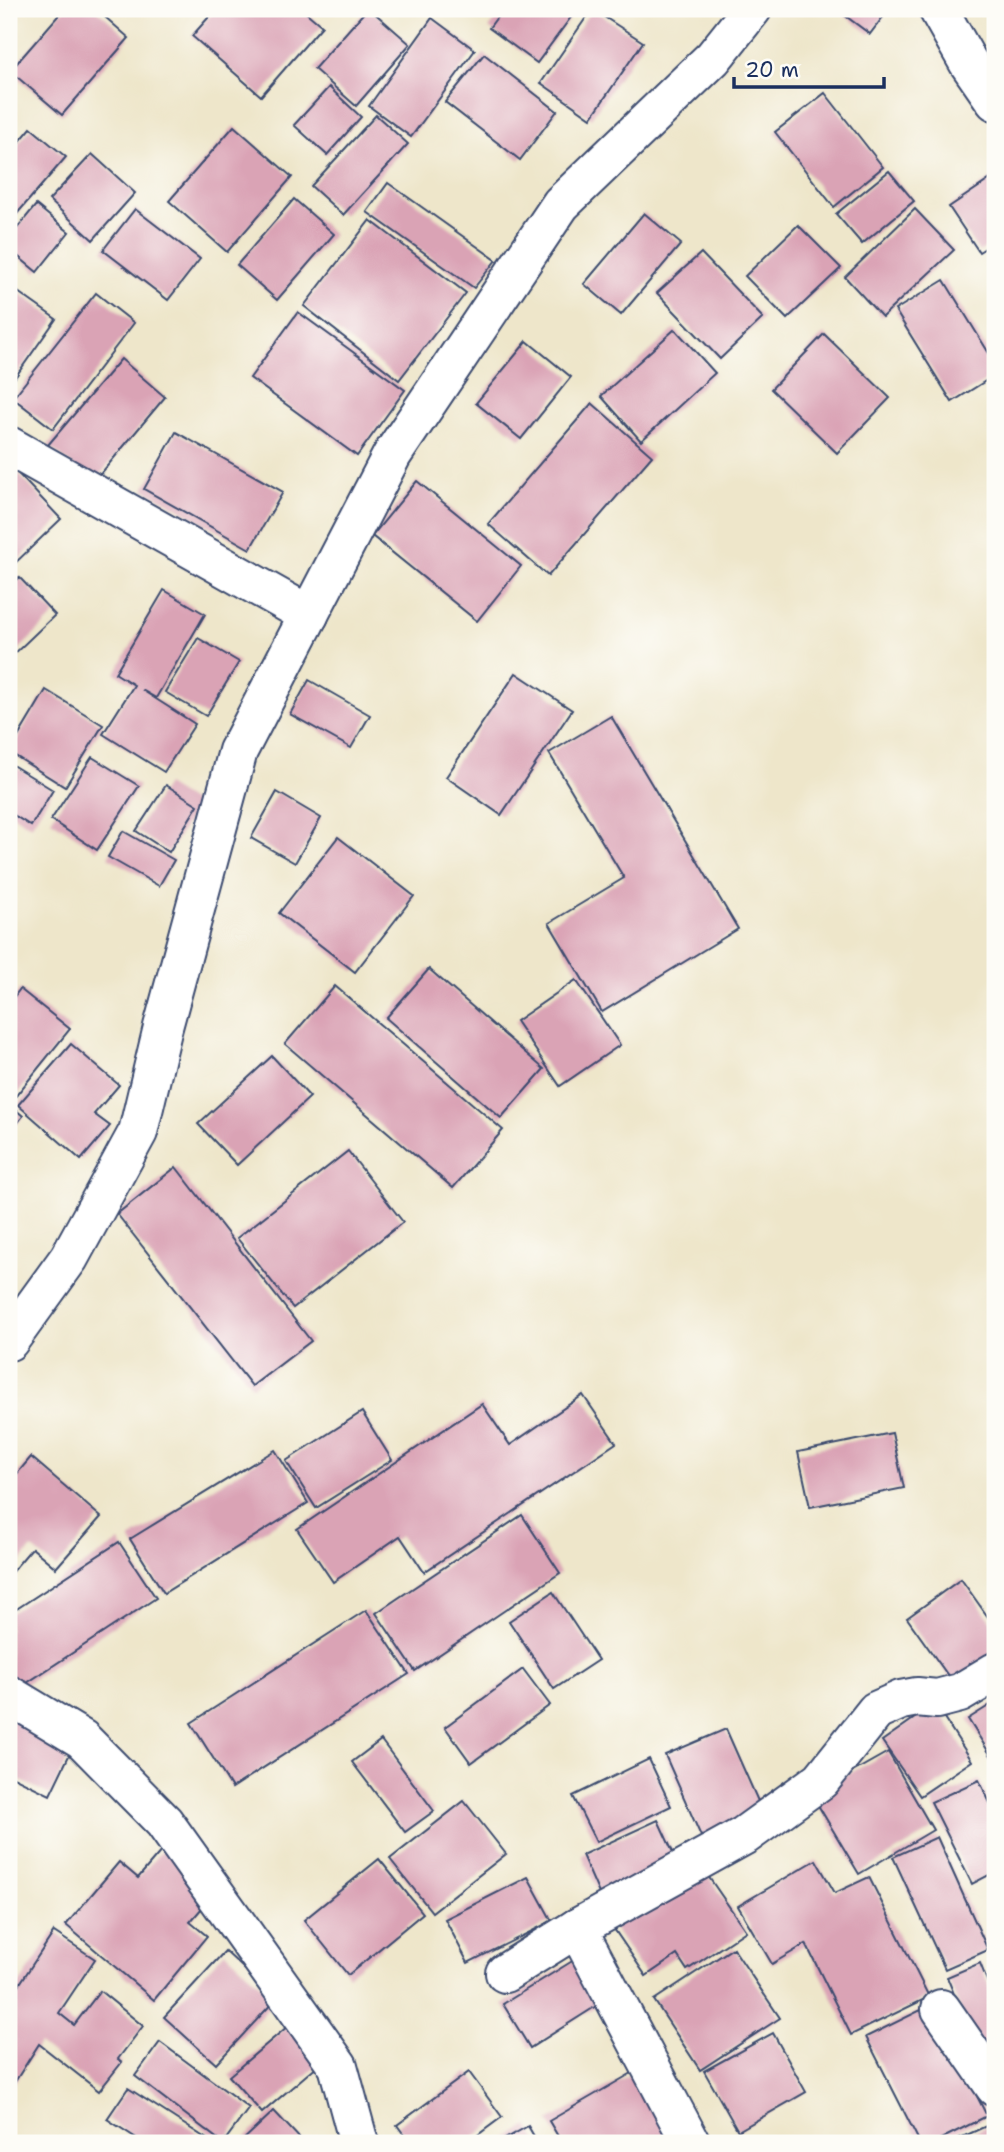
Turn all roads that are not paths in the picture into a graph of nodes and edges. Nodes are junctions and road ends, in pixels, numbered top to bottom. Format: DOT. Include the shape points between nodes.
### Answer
graph roads {
  1 [pos="752,9"];
  2 [pos="938,9"];
  3 [pos="995,101"];
  4 [pos="9,446"];
  5 [pos="309,615"];
  6 [pos="9,1341"];
  7 [pos="995,1672"];
  8 [pos="9,1695"];
  9 [pos="577,1928"];
  10 [pos="505,1973"];
  11 [pos="941,2008"];
  12 [pos="995,2087"];
  13 [pos="359,2143"];
  14 [pos="691,2143"];
  1 -- 5 [label="street" via="713,58 561,204 392,455"];
  2 -- 3 [label="street"];
  4 -- 5 [label="street"];
  5 -- 6 [label="street" via="238,751 138,1132 69,1258"];
  7 -- 9 [label="street" via="960,1693 901,1700 876,1711 821,1780 756,1828"];
  8 -- 13 [label="street" via="82,1739 164,1822 338,2066"];
  9 -- 10 [label="street"];
  9 -- 14 [label="street"];
  11 -- 12 [label="street"];
}
